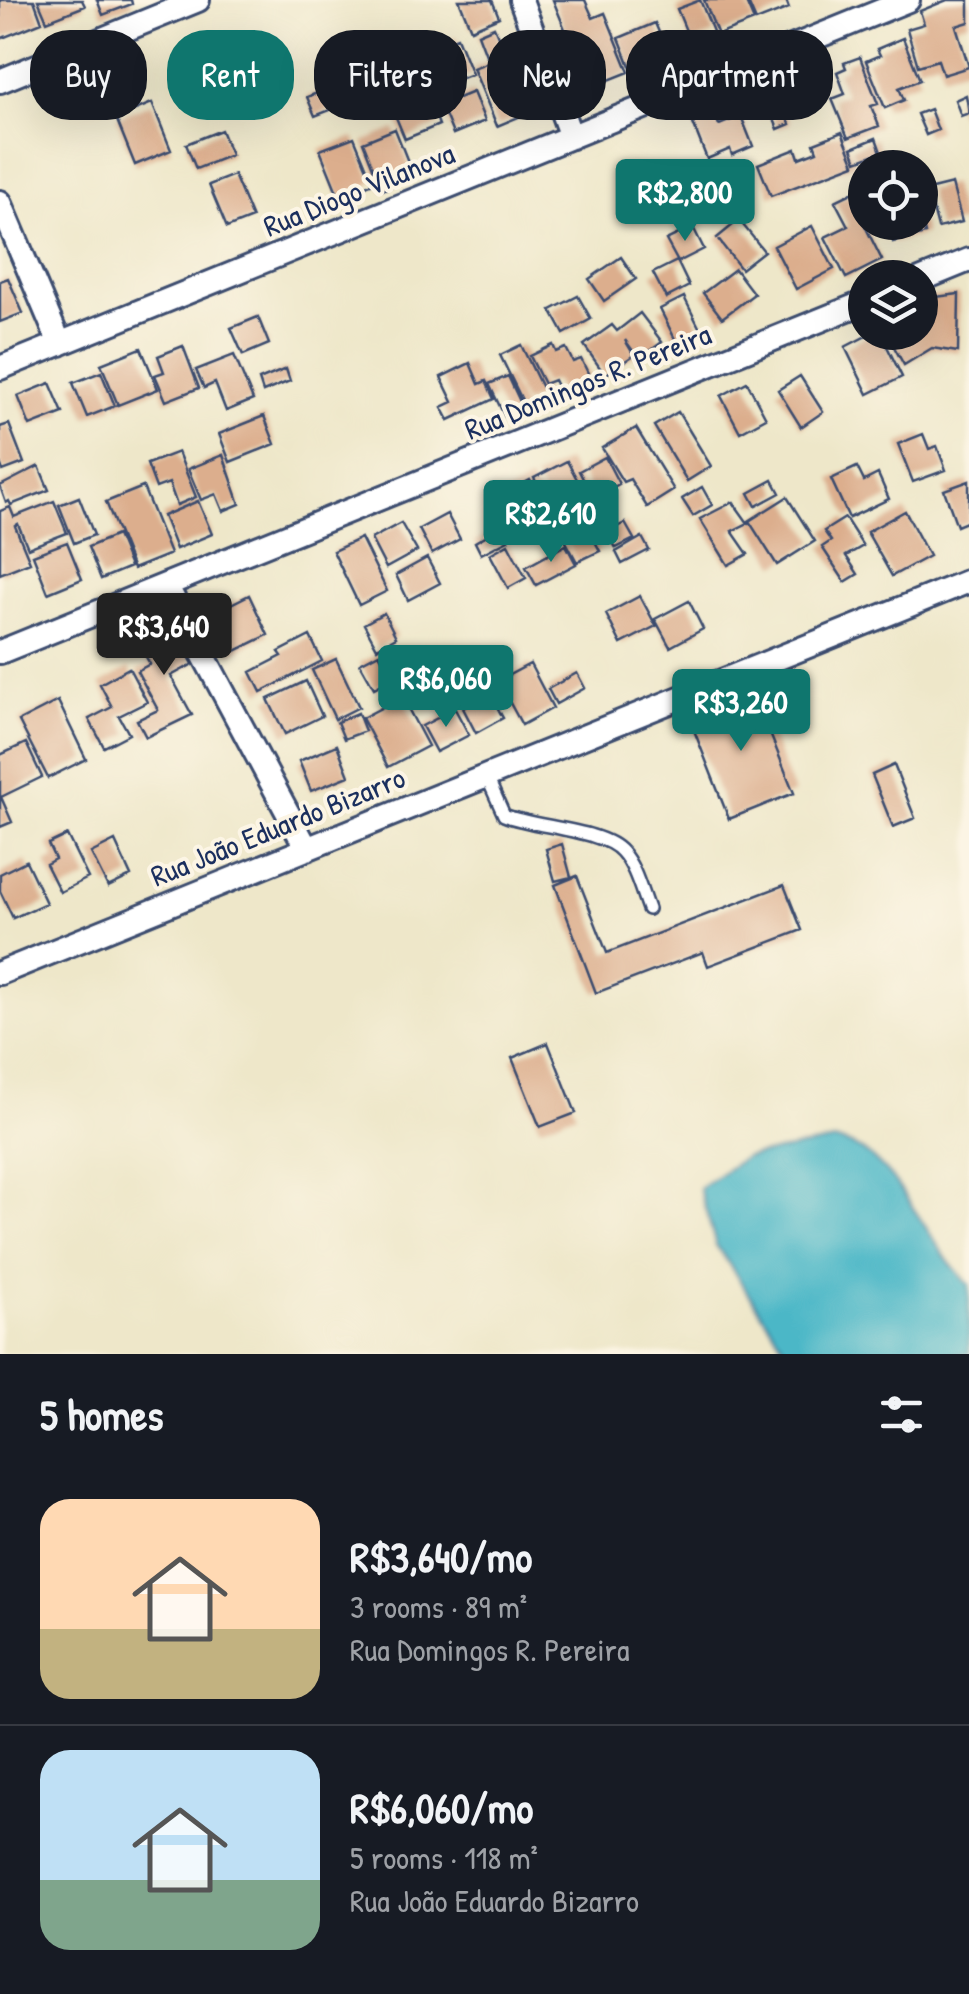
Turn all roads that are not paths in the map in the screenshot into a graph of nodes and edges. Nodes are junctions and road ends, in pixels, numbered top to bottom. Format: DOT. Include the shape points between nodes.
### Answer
graph roads {
  1 [pos="198,0"];
  2 [pos="521,0"];
  3 [pos="908,0"];
  4 [pos="0,81"];
  5 [pos="571,137"];
  6 [pos="0,202"];
  7 [pos="969,260"];
  8 [pos="938,273"];
  9 [pos="848,309"];
  10 [pos="60,344"];
  11 [pos="0,368"];
  12 [pos="969,581"];
  13 [pos="166,585"];
  14 [pos="0,652"];
  15 [pos="486,775"];
  16 [pos="307,849"];
  17 [pos="648,908"];
  18 [pos="0,972"];
  1 -- 4 [label="street"];
  2 -- 5 [label="street"];
  3 -- 5 [label="street, Rua Diogo Vilanova"];
  5 -- 10 [label="street, Rua Diogo Vilanova"];
  6 -- 10 [label="street"];
  7 -- 8 [label="street"];
  9 -- 13 [label="street, Rua Domingos R. Pereira"];
  10 -- 11 [label="street, Rua Diogo Vilanova"];
  12 -- 15 [label="street, Rua João Eduardo Bizarro"];
  13 -- 14 [label="street, Rua Domingos R. Pereira"];
  13 -- 16 [label="street"];
  15 -- 16 [label="street, Rua João Eduardo Bizarro"];
  15 -- 17 [label="lane" via="504,816 597,836 622,850"];
  16 -- 18 [label="street, Rua João Eduardo Bizarro"];
}
